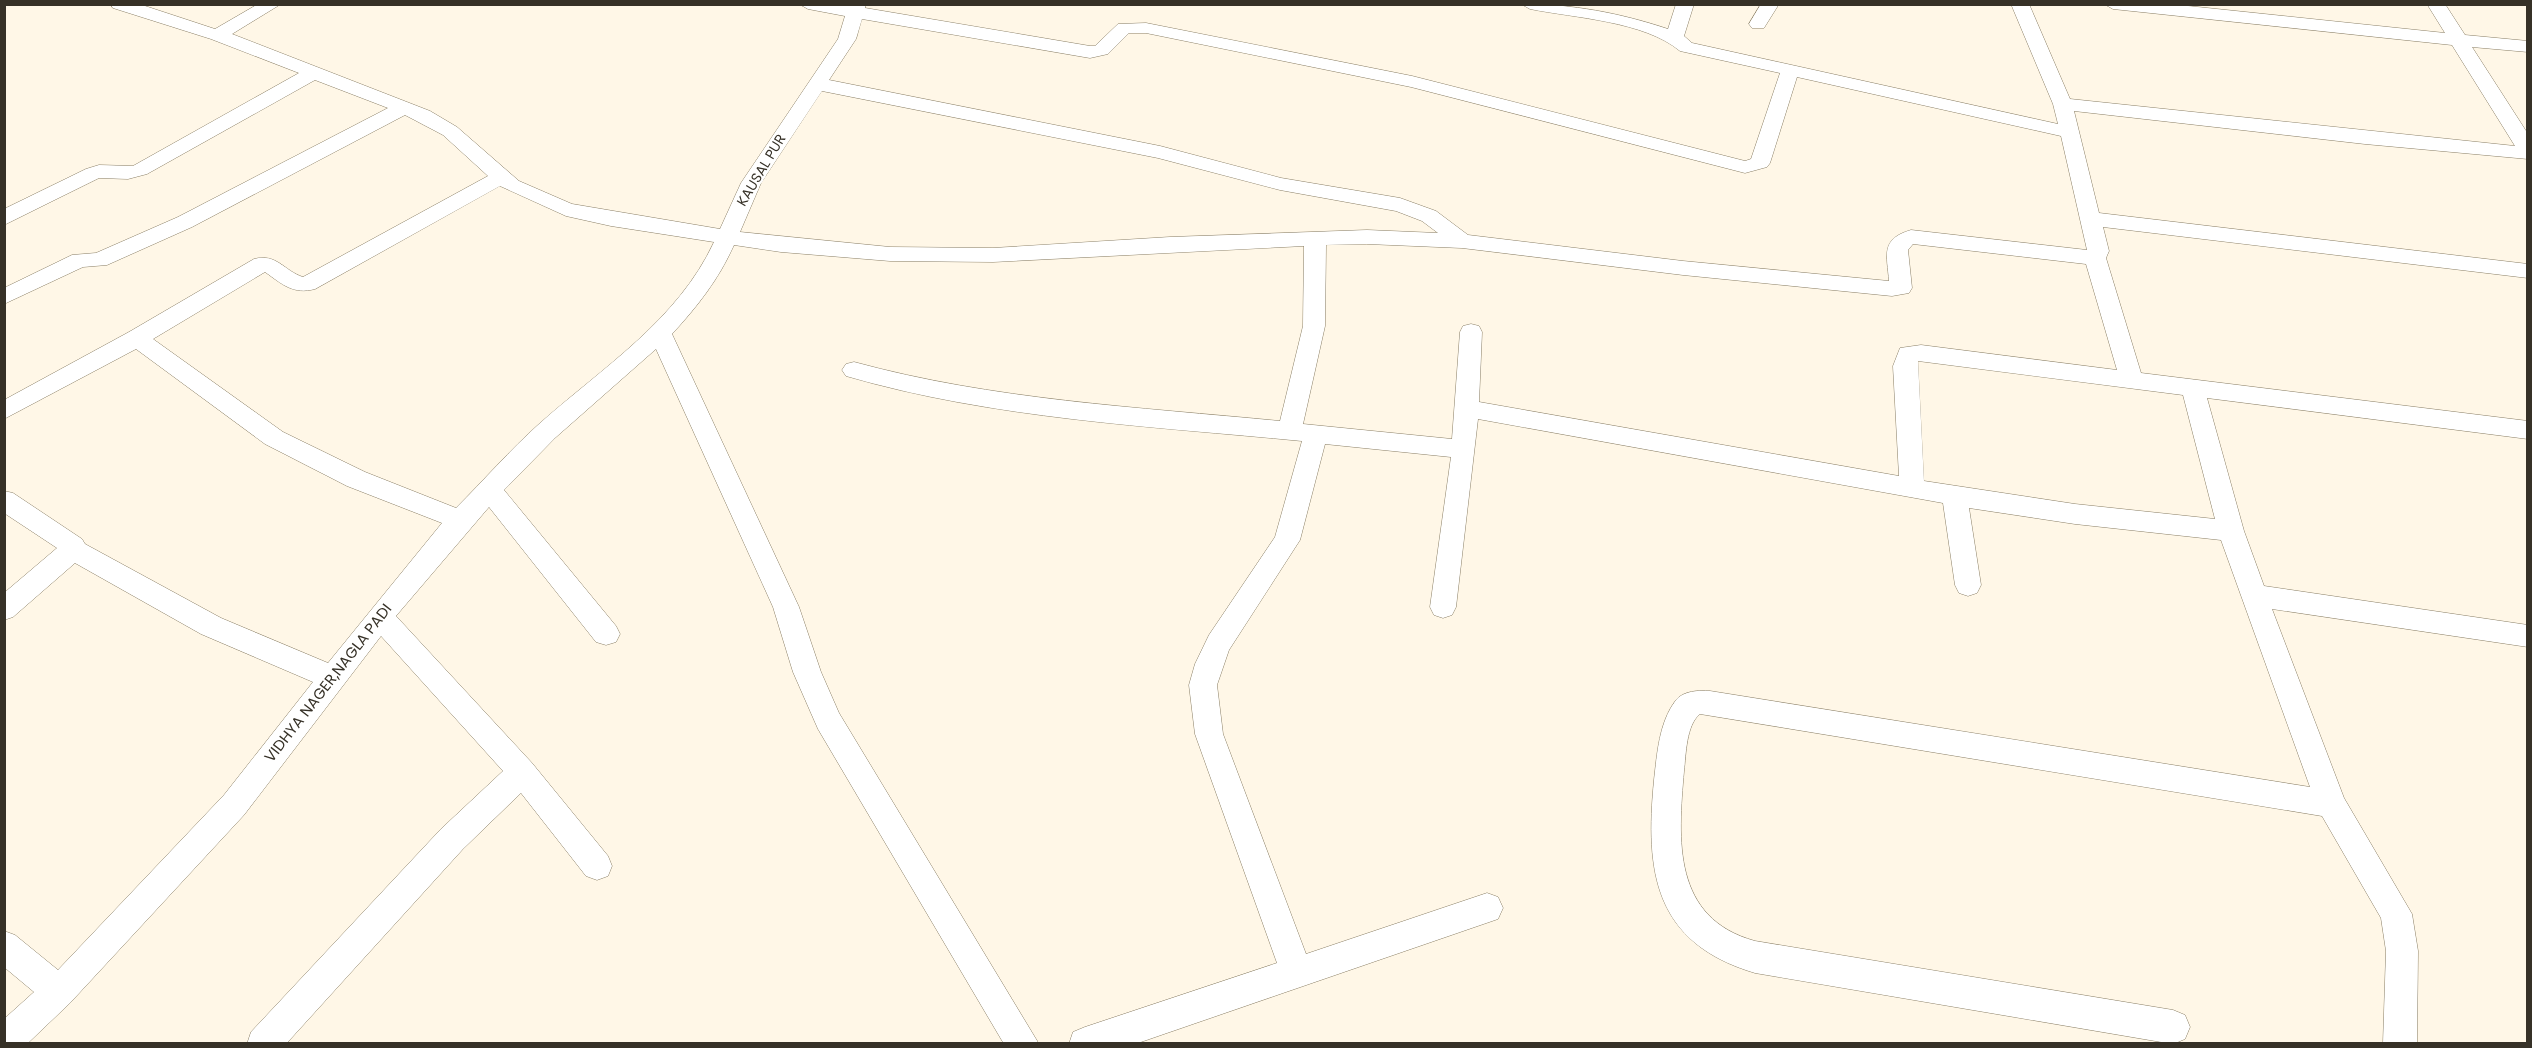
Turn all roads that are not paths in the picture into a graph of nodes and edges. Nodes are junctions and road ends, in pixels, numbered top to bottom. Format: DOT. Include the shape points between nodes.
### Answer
graph roads {
  1 [pos="119,4"];
  2 [pos="272,4"];
  3 [pos="808,4"];
  4 [pos="1530,4"];
  5 [pos="1685,4"];
  6 [pos="1770,4"];
  7 [pos="2020,4"];
  8 [pos="2113,4"];
  9 [pos="2436,4"];
  10 [pos="857,9"];
  11 [pos="1758,24"];
  12 [pos="217,35"];
  13 [pos="1674,37"];
  14 [pos="2458,40"];
  15 [pos="2528,46"];
  16 [pos="1790,70"];
  17 [pos="313,73"];
  18 [pos="818,84"];
  19 [pos="2063,104"];
  20 [pos="403,108"];
  21 [pos="2069,132"];
  22 [pos="2528,152"];
  23 [pos="500,178"];
  24 [pos="4,218"];
  25 [pos="2090,219"];
  26 [pos="726,238"];
  27 [pos="1315,240"];
  28 [pos="1462,242"];
  29 [pos="2095,258"];
  30 [pos="2528,271"];
  31 [pos="4,297"];
  32 [pos="1471,332"];
  33 [pos="660,333"];
  34 [pos="137,338"];
  35 [pos="854,370"];
  36 [pos="2132,380"];
  37 [pos="2193,388"];
  38 [pos="1466,408"];
  39 [pos="4,411"];
  40 [pos="2528,430"];
  41 [pos="1303,432"];
  42 [pos="1464,449"];
  43 [pos="1912,488"];
  44 [pos="489,489"];
  45 [pos="1955,496"];
  46 [pos="4,500"];
  47 [pos="460,520"];
  48 [pos="2231,531"];
  49 [pos="72,549"];
  50 [pos="1968,585"];
  51 [pos="2254,595"];
  52 [pos="1443,607"];
  53 [pos="4,609"];
  54 [pos="380,617"];
  55 [pos="606,634"];
  56 [pos="2528,636"];
  57 [pos="332,677"];
  58 [pos="522,772"];
  59 [pos="2331,804"];
  60 [pos="597,866"];
  61 [pos="1487,908"];
  62 [pos="4,946"];
  63 [pos="1296,971"];
  64 [pos="59,992"];
  65 [pos="2173,1027"];
  66 [pos="4,1041"];
  67 [pos="263,1044"];
  68 [pos="1023,1044"];
  69 [pos="1085,1044"];
  70 [pos="2400,1044"];
  1 -- 12 [label="street"];
  2 -- 12 [label="street"];
  3 -- 10 [label="street"];
  4 -- 13 [label="street" via="1629,22"];
  5 -- 13 [label="street"];
  6 -- 11 [label="street"];
  7 -- 19 [label="street"];
  8 -- 14 [label="street"];
  9 -- 14 [label="street"];
  10 -- 16 [label="street" via="1090,52 1101,50 1124,28 1146,28 1412,82 1745,167 1760,164"];
  10 -- 18 [label="street, KAUSAL PUR" via="847,39"];
  12 -- 17 [label="street"];
  13 -- 16 [label="street" via="1686,48"];
  14 -- 15 [label="street"];
  14 -- 22 [label="street"];
  16 -- 21 [label="street"];
  17 -- 20 [label="street"];
  17 -- 24 [label="street" via="140,170 127,174 104,170 93,173"];
  18 -- 26 [label="street, KAUSAL PUR" via="751,183"];
  18 -- 28 [label="street" via="1160,152 1280,184 1400,205 1429,216"];
  19 -- 21 [label="street"];
  19 -- 22 [label="street"];
  20 -- 23 [label="street" via="442,125"];
  20 -- 31 [label="street" via="185,222 99,260 80,260"];
  21 -- 25 [label="street"];
  23 -- 26 [label="street" via="566,209"];
  23 -- 34 [label="street" via="312,282 294,284 269,264 262,264"];
  25 -- 29 [label="street" via="2098,251"];
  25 -- 30 [label="street"];
  26 -- 27 [label="street" via="837,250 940,255 1041,254 1170,244"];
  26 -- 33 [label="street, KAUSAL PUR" via="706,279"];
  27 -- 28 [label="street" via="1367,237"];
  27 -- 41 [label="street" via="1317,288"];
  28 -- 29 [label="street" via="1892,289 1901,288 1897,250 1900,242 1911,237"];
  29 -- 36 [label="street"];
  32 -- 38 [label="street"];
  33 -- 44 [label="street, VIDHYA NAGER,NAGLA PADI" via="585,396"];
  33 -- 68 [label="street" via="786,607 828,720"];
  34 -- 39 [label="street"];
  34 -- 47 [label="street" via="274,438 356,478"];
  35 -- 41 [label="street" via="904,384 1001,402"];
  36 -- 37 [label="street"];
  36 -- 43 [label="street" via="1908,354 1905,366"];
  37 -- 40 [label="street"];
  37 -- 48 [label="street"];
  38 -- 42 [label="street"];
  38 -- 43 [label="street"];
  41 -- 42 [label="street"];
  41 -- 63 [label="street" via="1287,540 1219,643 1203,686 1209,734"];
  42 -- 52 [label="street"];
  43 -- 45 [label="street"];
  44 -- 47 [label="street, VIDHYA NAGER,NAGLA PADI"];
  44 -- 55 [label="street"];
  45 -- 48 [label="street"];
  45 -- 50 [label="street"];
  46 -- 49 [label="street" via="72,544"];
  47 -- 54 [label="street, VIDHYA NAGER,NAGLA PADI"];
  48 -- 51 [label="street"];
  49 -- 53 [label="street"];
  49 -- 57 [label="street" via="211,626"];
  51 -- 56 [label="street"];
  51 -- 59 [label="street"];
  54 -- 57 [label="street, VIDHYA NAGER,NAGLA PADI"];
  54 -- 58 [label="street"];
  57 -- 64 [label="street, VIDHYA NAGER,NAGLA PADI" via="234,805"];
  58 -- 60 [label="street"];
  58 -- 67 [label="street" via="452,840"];
  59 -- 65 [label="street" via="1710,703 1694,703 1684,711 1671,765 1665,819 1666,868 1674,892 1689,914 1722,947 1755,957"];
  59 -- 70 [label="street" via="2396,914 2402,951"];
  61 -- 63 [label="street"];
  62 -- 64 [label="street"];
  63 -- 69 [label="street"];
  64 -- 66 [label="street, VIDHYA NAGER,NAGLA PADI"];
}
